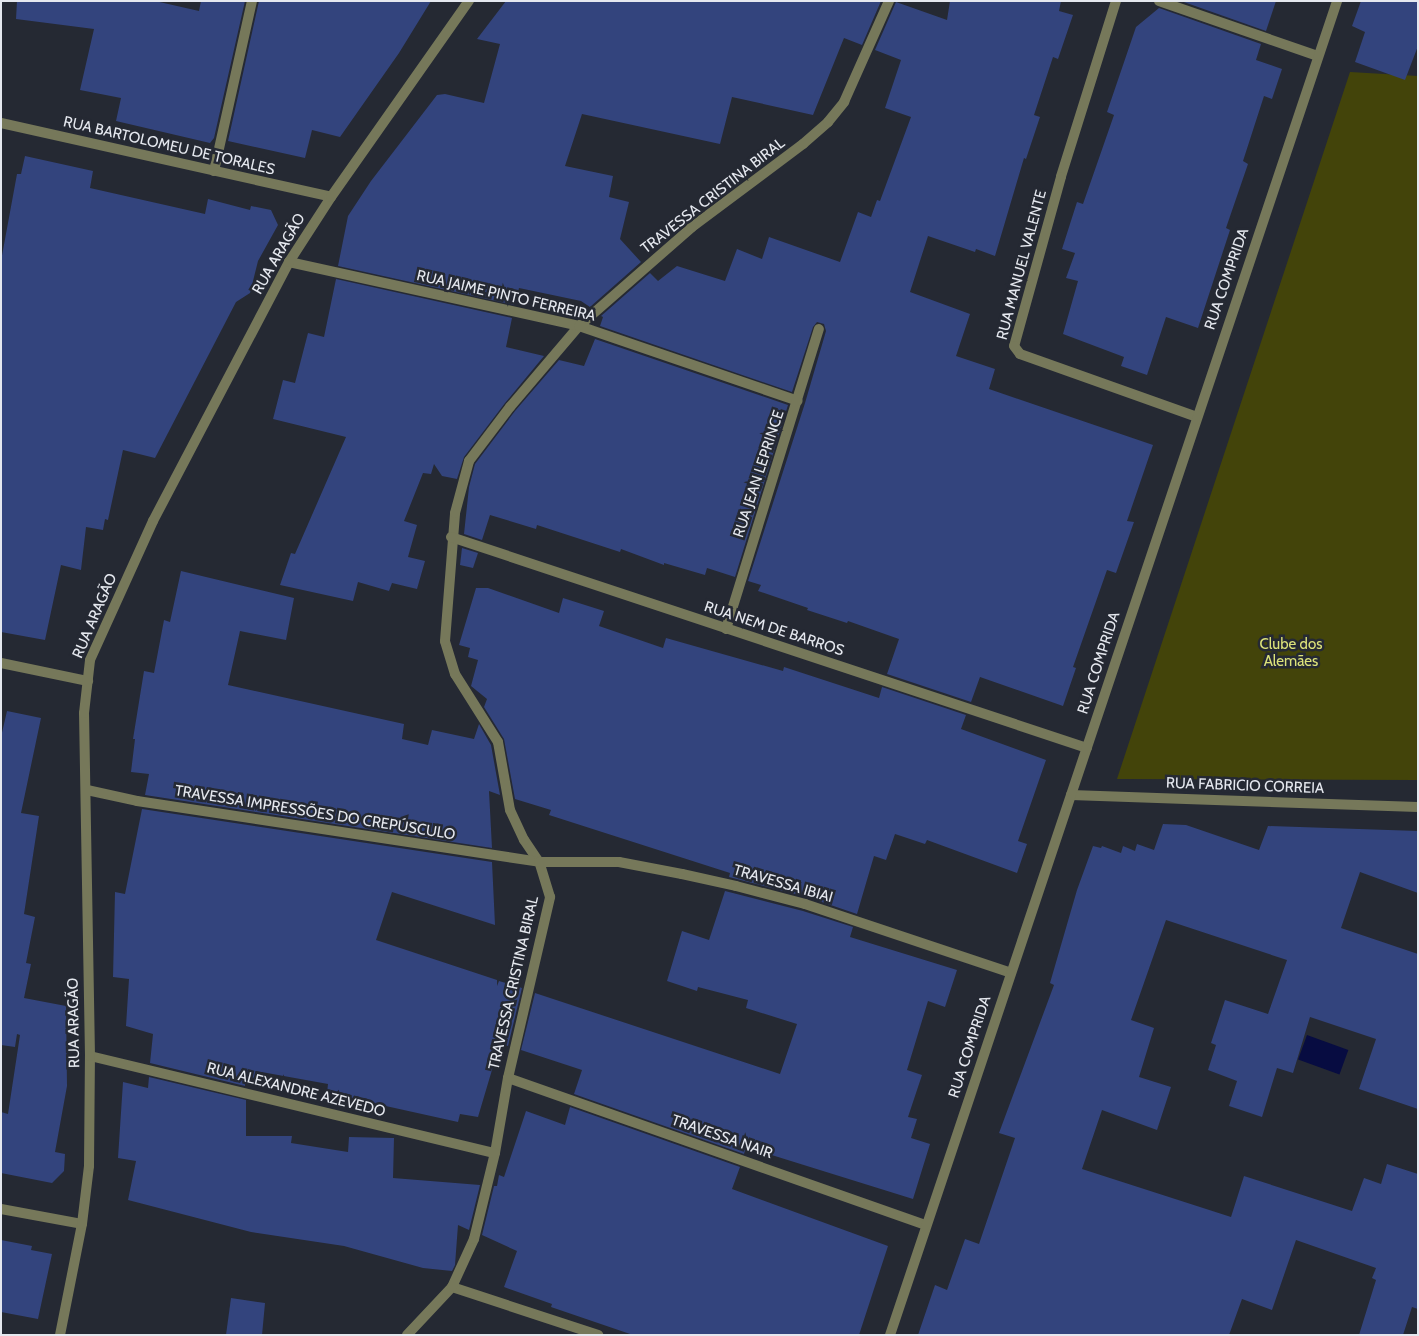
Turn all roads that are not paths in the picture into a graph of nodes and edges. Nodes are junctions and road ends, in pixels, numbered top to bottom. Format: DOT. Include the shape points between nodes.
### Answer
graph roads {
  1 [pos="252,1"];
  2 [pos="469,1"];
  3 [pos="889,1"];
  4 [pos="1116,1"];
  5 [pos="1159,1"];
  6 [pos="1337,1"];
  7 [pos="1318,56"];
  8 [pos="1,123"];
  9 [pos="214,171"];
  10 [pos="331,197"];
  11 [pos="289,262"];
  12 [pos="579,326"];
  13 [pos="819,328"];
  14 [pos="798,401"];
  15 [pos="1197,417"];
  16 [pos="452,537"];
  17 [pos="726,629"];
  18 [pos="1,663"];
  19 [pos="88,681"];
  20 [pos="1087,748"];
  21 [pos="87,790"];
  22 [pos="1071,795"];
  23 [pos="1418,808"];
  24 [pos="539,862"];
  25 [pos="1011,973"];
  26 [pos="90,1056"];
  27 [pos="508,1078"];
  28 [pos="495,1153"];
  29 [pos="1,1208"];
  30 [pos="82,1224"];
  31 [pos="926,1225"];
  32 [pos="452,1287"];
  33 [pos="60,1335"];
  34 [pos="406,1335"];
  35 [pos="598,1335"];
  36 [pos="890,1335"];
  1 -- 9 [label="street"];
  2 -- 10 [label="street, RUA ARAGÃO"];
  3 -- 12 [label="street, TRAVESSA CRISTINA BIRAL" via="844,102 828,122 692,227"];
  4 -- 15 [label="street, RUA MANUEL VALENTE" via="1061,177 1014,346 1020,354"];
  5 -- 7 [label="street"];
  6 -- 7 [label="street, RUA COMPRIDA"];
  7 -- 15 [label="street, RUA COMPRIDA"];
  8 -- 9 [label="street, RUA BARTOLOMEU DE TORALES"];
  9 -- 10 [label="street, RUA BARTOLOMEU DE TORALES"];
  10 -- 11 [label="street, RUA ARAGÃO"];
  11 -- 12 [label="street, RUA JAIME PINTO FERREIRA"];
  11 -- 19 [label="street, RUA ARAGÃO" via="153,522 90,660"];
  12 -- 14 [label="street, RUA JAIME PINTO FERREIRA"];
  12 -- 16 [label="street, TRAVESSA CRISTINA BIRAL" via="469,461"];
  13 -- 14 [label="street, RUA JEAN LEPRINCE"];
  14 -- 17 [label="street, RUA JEAN LEPRINCE"];
  15 -- 20 [label="street, RUA COMPRIDA"];
  16 -- 17 [label="street, RUA NEM DE BARROS"];
  16 -- 24 [label="street, TRAVESSA CRISTINA BIRAL" via="445,641 455,674 498,742 510,810"];
  17 -- 20 [label="street, RUA NEM DE BARROS"];
  18 -- 19 [label="street"];
  19 -- 21 [label="street, RUA ARAGÃO" via="84,713"];
  20 -- 22 [label="street, RUA COMPRIDA"];
  21 -- 24 [label="street, TRAVESSA IMPRESSÕES DO CREPÚSCULO" via="137,801"];
  21 -- 26 [label="street, RUA ARAGÃO"];
  22 -- 23 [label="street, RUA FABRICIO CORREIA"];
  22 -- 25 [label="street, RUA COMPRIDA"];
  24 -- 25 [label="street, TRAVESSA IBIAI" via="619,862 736,886 804,904"];
  24 -- 27 [label="street, TRAVESSA CRISTINA BIRAL" via="550,897"];
  25 -- 31 [label="street, RUA COMPRIDA"];
  26 -- 28 [label="street, RUA ALEXANDRE AZEVEDO"];
  26 -- 30 [label="street, RUA ARAGÃO" via="89,1166"];
  27 -- 28 [label="street, TRAVESSA CRISTINA BIRAL"];
  27 -- 31 [label="street, TRAVESSA NAIR"];
  28 -- 32 [label="street, TRAVESSA CRISTINA BIRAL" via="474,1239"];
  29 -- 30 [label="street"];
  30 -- 33 [label="street, RUA ARAGÃO"];
  31 -- 36 [label="street, RUA COMPRIDA"];
  32 -- 34 [label="street, TRAVESSA CRISTINA BIRAL"];
  32 -- 35 [label="street"];
}
